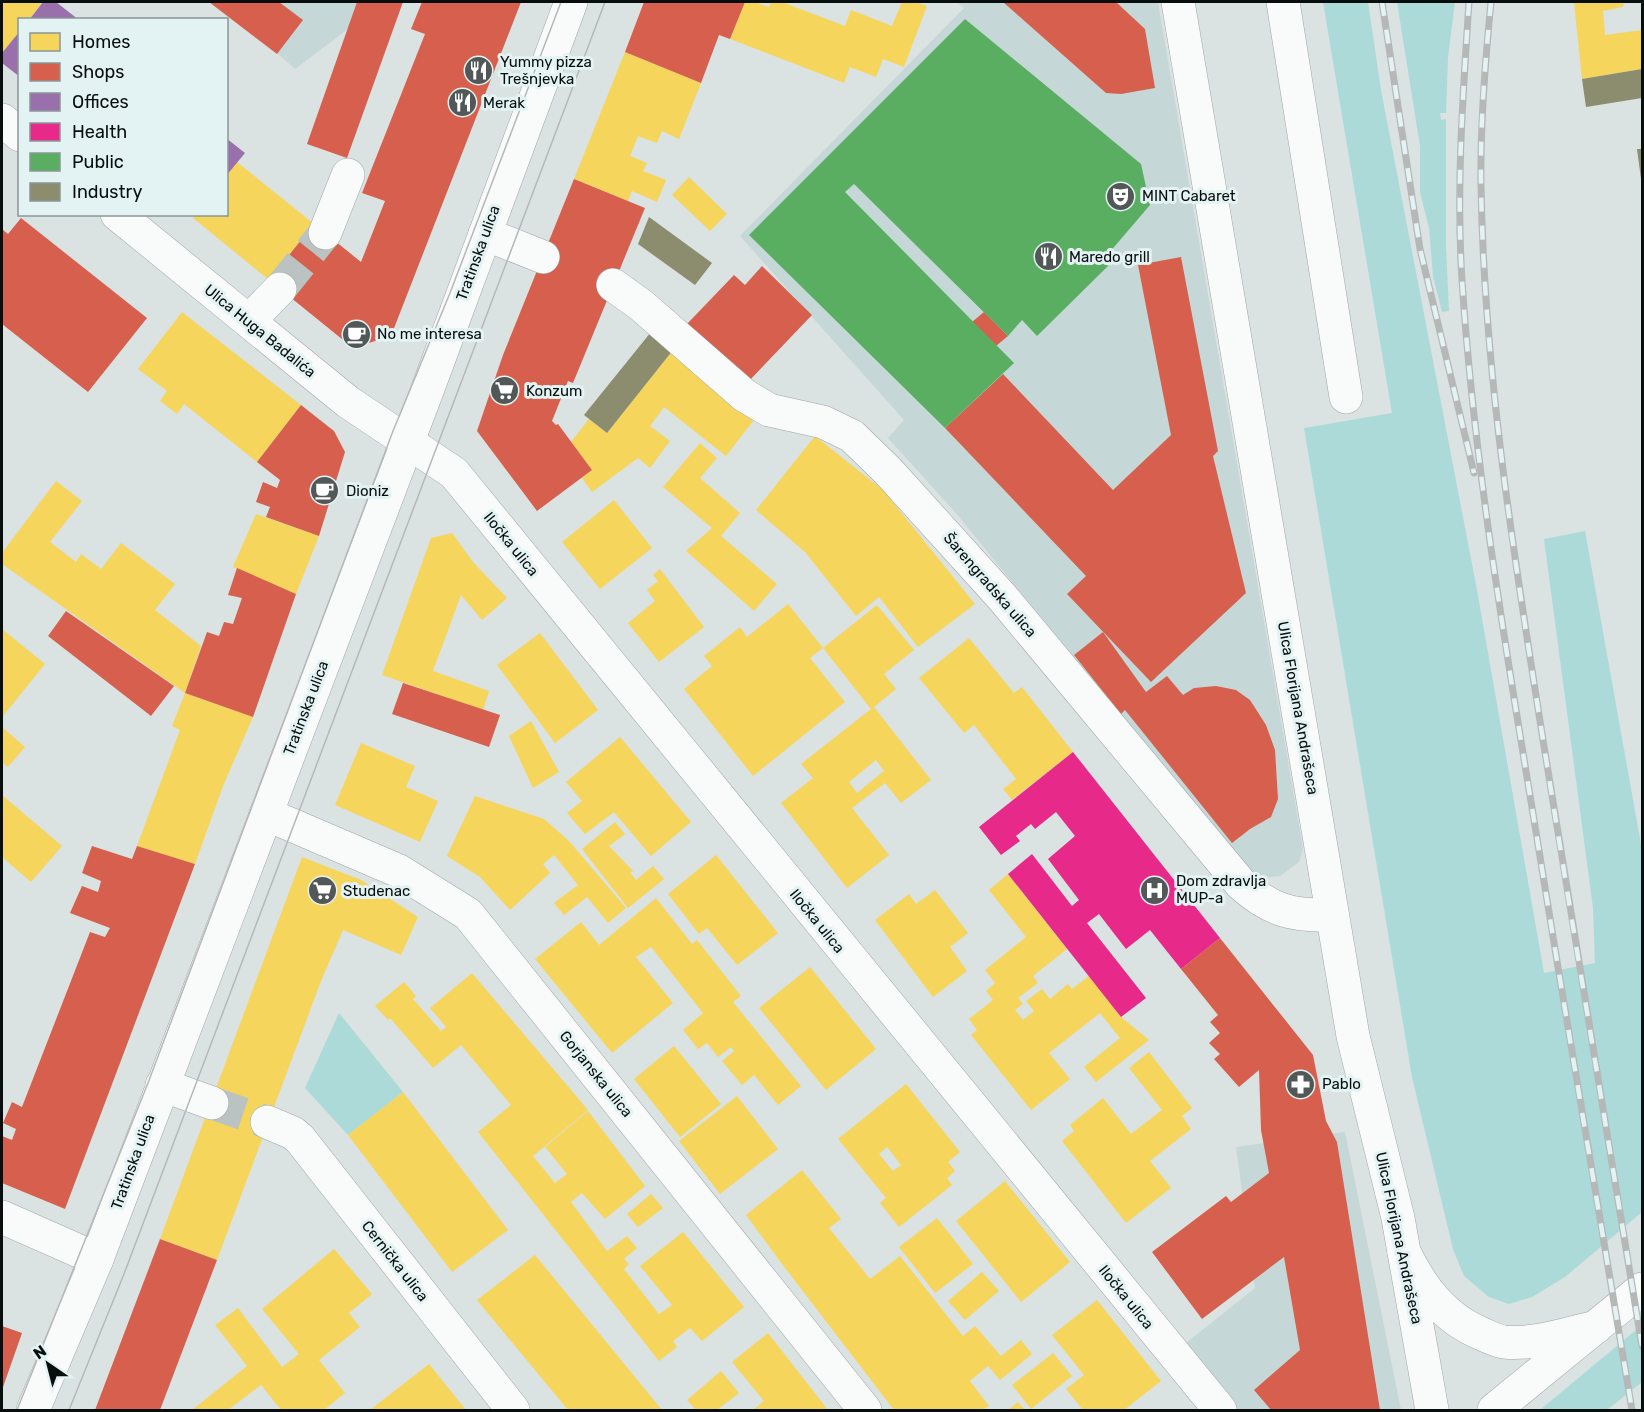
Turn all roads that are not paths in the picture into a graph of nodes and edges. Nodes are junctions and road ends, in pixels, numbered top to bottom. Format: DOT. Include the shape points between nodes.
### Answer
graph roads {
  1 [pos="571,2"];
  2 [pos="1178,2"];
  3 [pos="1283,2"];
  4 [pos="2,120"];
  5 [pos="18,133"];
  6 [pos="348,175"];
  7 [pos="119,216"];
  8 [pos="325,233"];
  9 [pos="485,234"];
  10 [pos="543,257"];
  11 [pos="613,285"];
  12 [pos="280,289"];
  13 [pos="249,321"];
  14 [pos="1346,397"];
  15 [pos="408,441"];
  16 [pos="266,814"];
  17 [pos="1332,915"];
  18 [pos="162,1085"];
  19 [pos="212,1102"];
  20 [pos="267,1122"];
  21 [pos="2,1217"];
  22 [pos="1404,1252"];
  23 [pos="97,1259"];
  24 [pos="1642,1289"];
  25 [pos="1596,1327"];
  26 [pos="36,1410"];
  27 [pos="513,1410"];
  28 [pos="865,1410"];
  29 [pos="1220,1410"];
  30 [pos="1432,1410"];
  31 [pos="1494,1410"];
  1 -- 9 [label="street, Tratinska ulica"];
  2 -- 17 [label="street, Ulica Florijana Andrašeca"];
  3 -- 14 [label="street"];
  4 -- 5 [label="street"];
  6 -- 8 [label="street"];
  7 -- 13 [label="street, Ulica Huga Badalića"];
  9 -- 10 [label="street"];
  9 -- 15 [label="street, Tratinska ulica"];
  11 -- 17 [label="street, Šarengradska ulica" via="744,395 769,410 823,422 852,436 1002,597 1241,884 1276,908 1300,916"];
  12 -- 13 [label="street"];
  13 -- 15 [label="street, Ulica Huga Badalića" via="364,414"];
  15 -- 16 [label="street, Tratinska ulica"];
  15 -- 29 [label="street, Iločka ulica" via="444,465 462,483"];
  16 -- 18 [label="street, Tratinska ulica"];
  16 -- 28 [label="street, Gorjanska ulica" via="399,871 468,914"];
  17 -- 22 [label="street, Ulica Florijana Andrašeca" via="1353,1036"];
  18 -- 19 [label="street"];
  18 -- 23 [label="street, Tratinska ulica"];
  20 -- 27 [label="street, Cernička ulica" via="300,1139"];
  21 -- 23 [label="street"];
  22 -- 25 [label="street" via="1433,1300 1466,1328 1487,1337 1502,1342 1527,1342"];
  22 -- 30 [label="street, Ulica Florijana Andrašeca"];
  23 -- 26 [label="street, Tratinska ulica"];
  24 -- 25 [label="street"];
  25 -- 31 [label="street"];
}
